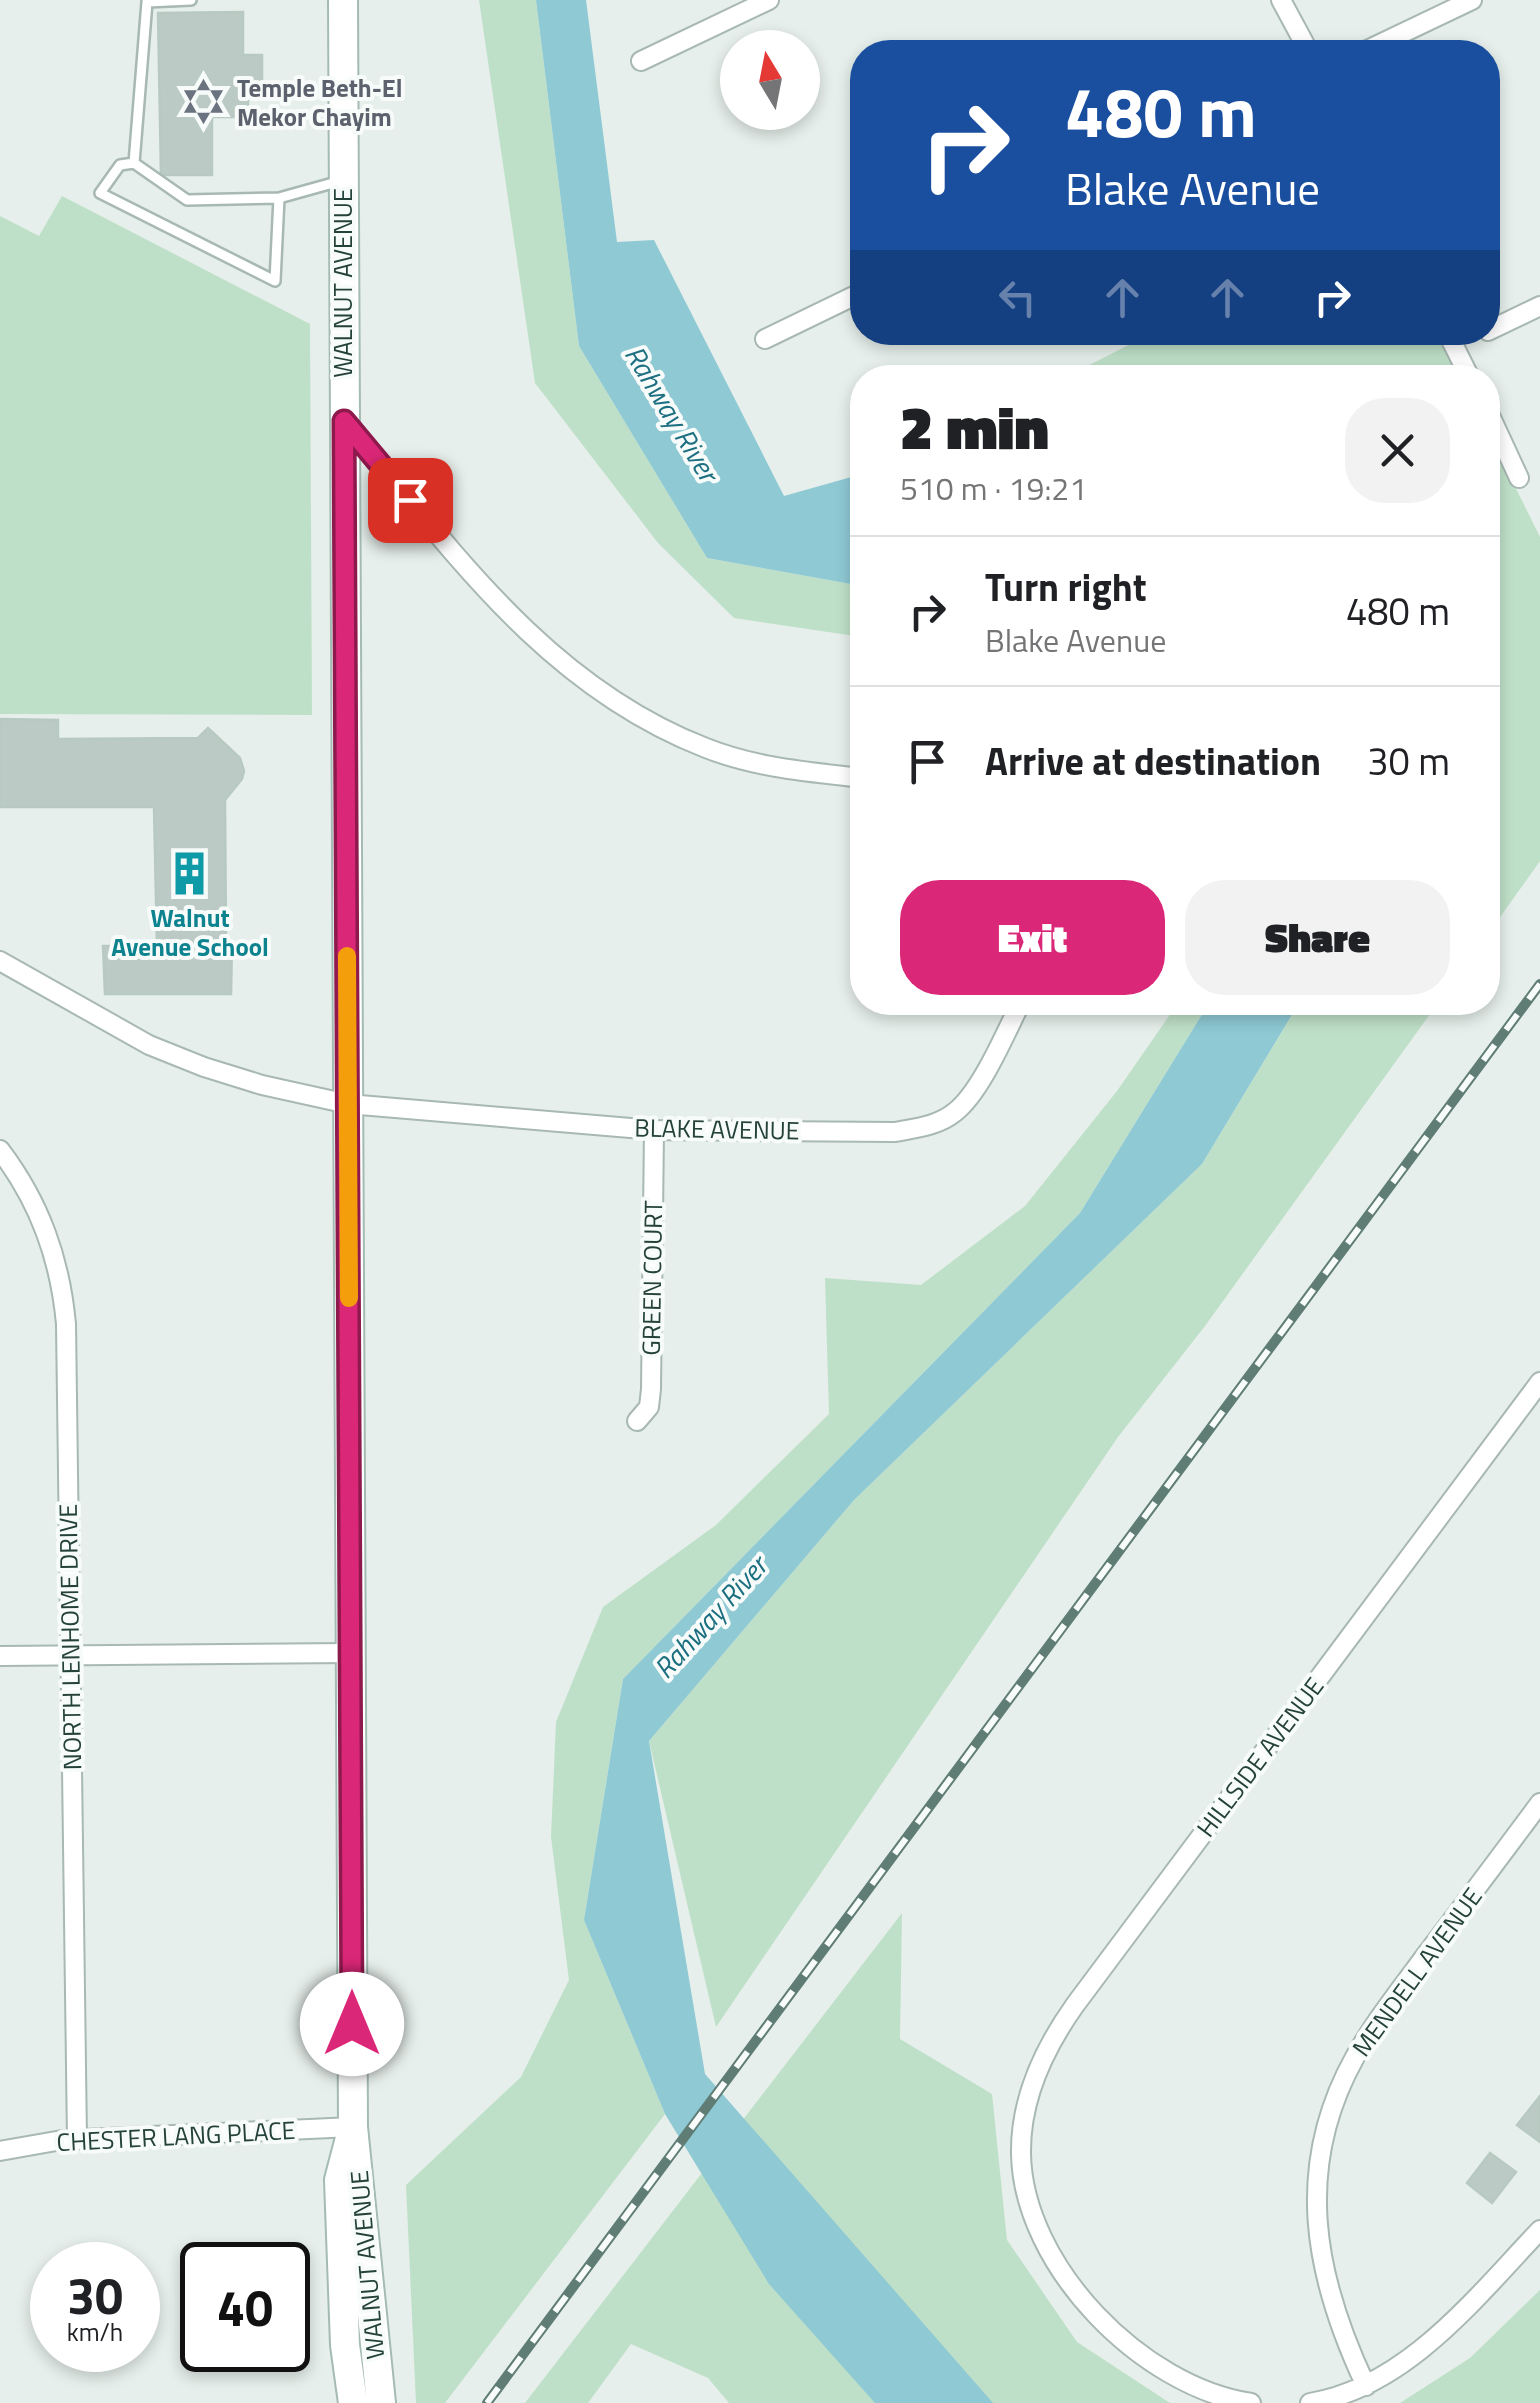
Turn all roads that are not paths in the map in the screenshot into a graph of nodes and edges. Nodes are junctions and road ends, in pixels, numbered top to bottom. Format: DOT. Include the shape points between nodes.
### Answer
graph roads {
  1 [pos="191,0"];
  2 [pos="343,0"];
  3 [pos="770,0"];
  4 [pos="1282,0"];
  5 [pos="1472,0"];
  6 [pos="1303,40"];
  7 [pos="1387,40"];
  8 [pos="641,61"];
  9 [pos="134,164"];
  10 [pos="342,180"];
  11 [pos="279,198"];
  12 [pos="850,298"];
  13 [pos="1540,306"];
  14 [pos="1500,325"];
  15 [pos="765,339"];
  16 [pos="344,421"];
  17 [pos="1500,437"];
  18 [pos="1519,478"];
  19 [pos="850,776"];
  20 [pos="0,961"];
  21 [pos="1015,1015"];
  22 [pos="348,1104"];
  23 [pos="654,1130"];
  24 [pos="0,1150"];
  25 [pos="1540,1382"];
  26 [pos="637,1421"];
  27 [pos="351,1653"];
  28 [pos="70,1654"];
  29 [pos="0,1656"];
  30 [pos="1540,1803"];
  31 [pos="352,2127"];
  32 [pos="77,2140"];
  33 [pos="0,2151"];
  34 [pos="1540,2230"];
  35 [pos="1366,2386"];
  36 [pos="352,2403"];
  37 [pos="381,2403"];
  38 [pos="1251,2403"];
  39 [pos="1310,2403"];
  1 -- 9 [label="lane" via="147,2"];
  2 -- 10 [label="street, WALNUT AVENUE"];
  3 -- 8 [label="street"];
  4 -- 6 [label="street"];
  5 -- 7 [label="street"];
  9 -- 11 [label="lane" via="188,200"];
  9 -- 11 [label="lane" via="120,165 100,193 275,281"];
  10 -- 11 [label="lane"];
  10 -- 16 [label="street, WALNUT AVENUE"];
  12 -- 15 [label="street"];
  13 -- 14 [label="street"];
  16 -- 19 [label="street" via="476,579 578,678 707,748 768,766"];
  16 -- 22 [label="street, WALNUT AVENUE"];
  17 -- 18 [label="street"];
  20 -- 22 [label="street, BLAKE AVENUE" via="149,1045 204,1067"];
  21 -- 23 [label="street, BLAKE AVENUE" via="957,1111 930,1125 895,1132"];
  22 -- 23 [label="street, BLAKE AVENUE"];
  22 -- 27 [label="street, WALNUT AVENUE"];
  23 -- 26 [label="street, GREEN COURT" via="651,1389 649,1407"];
  24 -- 28 [label="street, NORTH LENHOME DRIVE" via="41,1218 63,1293"];
  25 -- 38 [label="street, HILLSIDE AVENUE" via="1068,2015 1034,2080 1024,2116 1024,2186 1058,2268 1128,2343 1173,2374"];
  27 -- 28 [label="street"];
  27 -- 31 [label="street, WALNUT AVENUE"];
  28 -- 29 [label="street"];
  28 -- 32 [label="street, NORTH LENHOME DRIVE"];
  30 -- 35 [label="street, MENDELL AVENUE" via="1376,2022 1327,2124 1317,2188 1320,2260"];
  31 -- 32 [label="street, CHESTER LANG PLACE"];
  31 -- 36 [label="street, WALNUT AVENUE" via="339,2180"];
  31 -- 37 [label="street, WALNUT AVENUE"];
  32 -- 33 [label="street, CHESTER LANG PLACE"];
  34 -- 35 [label="street" via="1432,2338"];
  35 -- 39 [label="street"];
}
